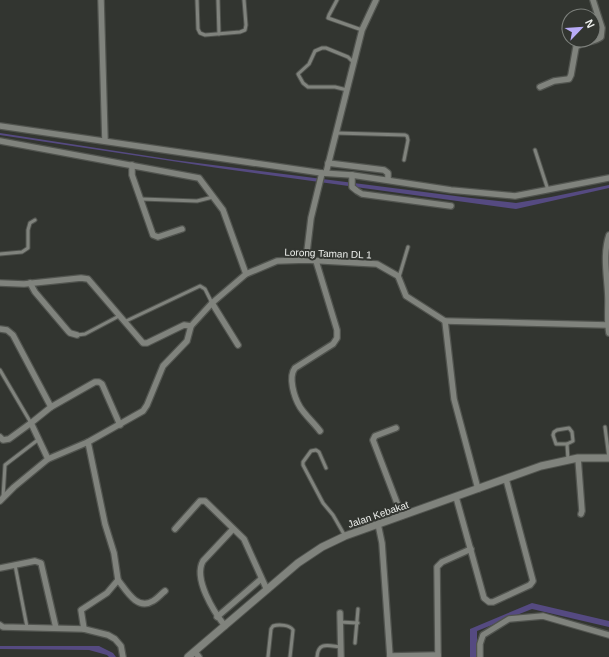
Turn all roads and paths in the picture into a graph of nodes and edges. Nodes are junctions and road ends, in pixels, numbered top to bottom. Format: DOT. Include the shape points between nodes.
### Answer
graph roads {
  1 [pos="101,0"];
  2 [pos="197,0"];
  3 [pos="218,0"];
  4 [pos="244,0"];
  5 [pos="337,0"];
  6 [pos="376,0"];
  7 [pos="601,27"];
  8 [pos="362,30"];
  9 [pos="219,34"];
  10 [pos="601,37"];
  11 [pos="576,48"];
  12 [pos="354,64"];
  13 [pos="540,87"];
  14 [pos="347,90"];
  15 [pos="0,126"];
  16 [pos="336,133"];
  17 [pos="0,141"];
  18 [pos="104,141"];
  19 [pos="534,150"];
  20 [pos="404,160"];
  21 [pos="328,163"];
  22 [pos="132,165"];
  23 [pos="363,167"];
  24 [pos="323,174"];
  25 [pos="352,176"];
  26 [pos="362,176"];
  27 [pos="609,178"];
  28 [pos="388,180"];
  29 [pos="548,190"];
  30 [pos="213,197"];
  31 [pos="141,200"];
  32 [pos="451,206"];
  33 [pos="35,220"];
  34 [pos="182,229"];
  35 [pos="609,235"];
  36 [pos="408,247"];
  37 [pos="0,254"];
  38 [pos="306,260"];
  39 [pos="316,261"];
  40 [pos="246,274"];
  41 [pos="399,277"];
  42 [pos="0,283"];
  43 [pos="30,283"];
  44 [pos="212,303"];
  45 [pos="119,316"];
  46 [pos="445,321"];
  47 [pos="124,322"];
  48 [pos="607,325"];
  49 [pos="191,326"];
  50 [pos="0,329"];
  51 [pos="609,333"];
  52 [pos="77,335"];
  53 [pos="238,345"];
  54 [pos="0,370"];
  55 [pos="5,378"];
  56 [pos="0,381"];
  57 [pos="51,407"];
  58 [pos="31,423"];
  59 [pos="120,425"];
  60 [pos="606,427"];
  61 [pos="396,428"];
  62 [pos="320,431"];
  63 [pos="0,438"];
  64 [pos="38,439"];
  65 [pos="88,442"];
  66 [pos="567,444"];
  67 [pos="578,458"];
  68 [pos="609,458"];
  69 [pos="48,459"];
  70 [pos="568,460"];
  71 [pos="326,468"];
  72 [pos="506,479"];
  73 [pos="478,489"];
  74 [pos="456,497"];
  75 [pos="1,500"];
  76 [pos="580,514"];
  77 [pos="402,516"];
  78 [pos="378,524"];
  79 [pos="176,529"];
  80 [pos="233,529"];
  81 [pos="345,536"];
  82 [pos="470,549"];
  83 [pos="15,565"];
  84 [pos="0,568"];
  85 [pos="261,579"];
  86 [pos="118,580"];
  87 [pos="267,590"];
  88 [pos="165,591"];
  89 [pos="358,609"];
  90 [pos="340,613"];
  91 [pos="217,617"];
  92 [pos="340,622"];
  93 [pos="358,623"];
  94 [pos="0,625"];
  95 [pos="225,626"];
  96 [pos="27,627"];
  97 [pos="56,628"];
  98 [pos="84,630"];
  99 [pos="609,635"];
  100 [pos="355,643"];
  101 [pos="341,647"];
  102 [pos="197,654"];
  103 [pos="438,656"];
  104 [pos="123,657"];
  105 [pos="188,657"];
  106 [pos="268,657"];
  107 [pos="290,657"];
  108 [pos="317,657"];
  109 [pos="341,657"];
  110 [pos="390,657"];
  111 [pos="480,657"];
  1 -- 18 [label="street"];
  2 -- 9 [label="lane" via="198,31 205,35"];
  3 -- 9 [label="lane"];
  4 -- 9 [label="lane" via="245,30"];
  5 -- 8 [label="lane" via="328,18"];
  6 -- 8 [label="street"];
  7 -- 10 [label="street"];
  8 -- 12 [label="street"];
  11 -- 13 [label="street" via="570,77 565,80 554,80"];
  12 -- 14 [label="street"];
  12 -- 14 [label="lane" via="348,57 322,48 315,51 309,64 298,74 308,87 335,87"];
  14 -- 16 [label="street"];
  15 -- 18 [label="street"];
  16 -- 20 [label="lane" via="405,135 408,140"];
  16 -- 21 [label="street"];
  17 -- 22 [label="street"];
  18 -- 24 [label="street"];
  19 -- 29 [label="lane"];
  21 -- 23 [label="street"];
  21 -- 24 [label="street"];
  22 -- 30 [label="street" via="198,178"];
  22 -- 31 [label="street" via="132,175"];
  23 -- 26 [label="street"];
  23 -- 28 [label="street" via="386,171 389,175"];
  24 -- 25 [label="street"];
  24 -- 38 [label="street" via="308,236"];
  25 -- 26 [label="street"];
  25 -- 32 [label="street" via="352,187 362,194"];
  26 -- 28 [label="street"];
  27 -- 29 [label="street"];
  28 -- 29 [label="street" via="450,190 514,196"];
  30 -- 31 [label="lane" via="196,201"];
  30 -- 40 [label="street" via="223,211"];
  31 -- 34 [label="street" via="153,235 158,237"];
  33 -- 37 [label="lane" via="30,223 28,230 28,248 22,252"];
  35 -- 48 [label="street" via="606,261"];
  36 -- 41 [label="lane"];
  38 -- 39 [label="street, Lorong Taman DL 1"];
  38 -- 40 [label="street, Lorong Taman DL 1" via="278,261"];
  39 -- 41 [label="street, Lorong Taman DL 1" via="377,264"];
  39 -- 62 [label="street" via="337,330 337,338 333,344 295,368 291,378 299,406"];
  40 -- 44 [label="street, Lorong Taman DL 1"];
  41 -- 46 [label="street" via="406,296"];
  42 -- 43 [label="street"];
  43 -- 45 [label="street" via="86,278"];
  43 -- 52 [label="street" via="68,331"];
  44 -- 47 [label="lane" via="205,289 200,286"];
  44 -- 49 [label="street, Lorong Taman DL 1"];
  44 -- 53 [label="street"];
  45 -- 47 [label="street"];
  45 -- 52 [label="lane" via="85,334"];
  46 -- 48 [label="street"];
  46 -- 73 [label="street" via="454,399"];
  47 -- 49 [label="street" via="145,344 184,325"];
  48 -- 51 [label="street"];
  49 -- 59 [label="street, Lorong Taman DL 1" via="187,341 163,366 144,411"];
  50 -- 57 [label="street" via="9,331 15,337"];
  54 -- 55 [label="lane"];
  55 -- 56 [label="lane"];
  55 -- 58 [label="lane"];
  57 -- 58 [label="street"];
  57 -- 59 [label="street" via="99,382"];
  58 -- 63 [label="street" via="8,439"];
  58 -- 64 [label="street"];
  59 -- 65 [label="street, Lorong Taman DL 1"];
  60 -- 68 [label="lane"];
  61 -- 77 [label="street" via="376,436 373,440"];
  64 -- 69 [label="street"];
  64 -- 75 [label="lane" via="4,465"];
  65 -- 69 [label="street, Lorong Taman DL 1"];
  65 -- 86 [label="street" via="105,524 114,552"];
  66 -- 66 [label="lane" via="573,440 572,430 567,428 556,431 555,443"];
  66 -- 70 [label="lane"];
  67 -- 68 [label="street, Jalan Kebakat"];
  67 -- 70 [label="street, Jalan Kebakat"];
  67 -- 76 [label="street" via="582,511"];
  69 -- 75 [label="street, Lorong Taman DL 1"];
  70 -- 72 [label="street, Jalan Kebakat" via="541,466"];
  71 -- 81 [label="lane" via="316,450 311,451 303,462 323,503"];
  72 -- 73 [label="street, Jalan Kebakat"];
  72 -- 82 [label="street" via="533,578 532,584 493,602 486,601"];
  73 -- 74 [label="street, Jalan Kebakat"];
  74 -- 77 [label="street, Jalan Kebakat"];
  74 -- 82 [label="street"];
  77 -- 78 [label="street, Jalan Kebakat"];
  78 -- 81 [label="street, Jalan Kebakat"];
  78 -- 110 [label="street" via="382,543"];
  79 -- 80 [label="street" via="200,501 204,500"];
  80 -- 85 [label="street" via="244,539"];
  80 -- 91 [label="street" via="201,566 200,573 205,593"];
  81 -- 87 [label="street, Jalan Kebakat" via="298,563"];
  82 -- 103 [label="street" via="437,567"];
  83 -- 84 [label="street"];
  83 -- 96 [label="lane"];
  83 -- 97 [label="street" via="35,561 42,564"];
  85 -- 87 [label="street"];
  85 -- 91 [label="street"];
  86 -- 88 [label="street" via="132,599 148,604"];
  86 -- 98 [label="street" via="107,593 82,608"];
  87 -- 95 [label="street, Jalan Kebakat"];
  89 -- 93 [label="lane"];
  90 -- 92 [label="street"];
  91 -- 95 [label="street"];
  92 -- 93 [label="lane"];
  92 -- 101 [label="street"];
  93 -- 100 [label="lane"];
  94 -- 96 [label="street"];
  95 -- 102 [label="street, Jalan Kebakat"];
  96 -- 97 [label="street"];
  97 -- 98 [label="street"];
  98 -- 104 [label="street" via="112,636 121,646"];
  99 -- 111 [label="street" via="543,616 509,619 482,635"];
  101 -- 108 [label="lane" via="321,647"];
  101 -- 109 [label="street"];
  102 -- 105 [label="street, Jalan Kebakat"];
  103 -- 110 [label="street"];
  106 -- 107 [label="lane" via="271,629 276,625 291,627 293,630"];
}
